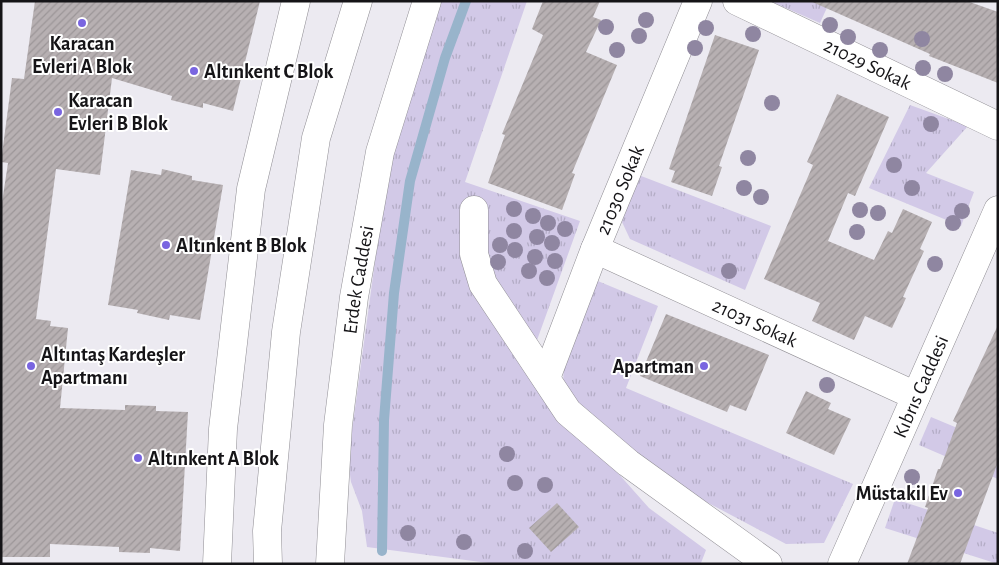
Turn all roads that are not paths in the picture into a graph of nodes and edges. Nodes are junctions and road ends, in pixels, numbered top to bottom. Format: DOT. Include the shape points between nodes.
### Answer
graph roads {
  1 [pos="296,1"];
  2 [pos="358,1"];
  3 [pos="427,1"];
  4 [pos="698,1"];
  5 [pos="737,1"];
  6 [pos="998,126"];
  7 [pos="474,210"];
  8 [pos="998,210"];
  9 [pos="594,249"];
  10 [pos="546,378"];
  11 [pos="916,396"];
  12 [pos="217,564"];
  13 [pos="268,564"];
  14 [pos="330,564"];
  15 [pos="768,564"];
  16 [pos="842,564"];
  1 -- 12 [label="main road" via="251,190 223,429"];
  2 -- 13 [label="main road" via="316,138 286,332 267,532"];
  3 -- 14 [label="main road, Erdek Caddesi" via="380,152 354,296 338,425"];
  4 -- 9 [label="main road, 21030 Sokak"];
  5 -- 6 [label="main road, 21029 Sokak"];
  7 -- 10 [label="main road" via="474,254 483,284"];
  8 -- 11 [label="main road, Kıbrıs Caddesi"];
  9 -- 10 [label="main road, 21030 Sokak"];
  9 -- 11 [label="main road, 21031 Sokak"];
  10 -- 15 [label="main road" via="568,412 628,463"];
  11 -- 16 [label="main road, Kıbrıs Caddesi"];
}
